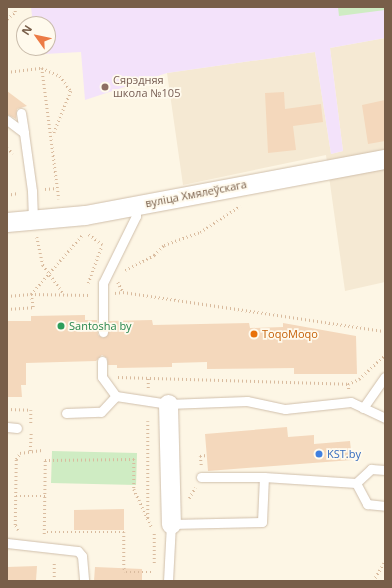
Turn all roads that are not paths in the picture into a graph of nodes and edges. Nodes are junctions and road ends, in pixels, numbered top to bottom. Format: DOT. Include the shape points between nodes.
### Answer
graph roads {
  1 [pos="21,113"];
  2 [pos="7,120"];
  3 [pos="24,133"];
  4 [pos="385,159"];
  5 [pos="135,205"];
  6 [pos="33,219"];
  7 [pos="7,222"];
  8 [pos="103,332"];
  9 [pos="102,361"];
  10 [pos="385,377"];
  11 [pos="116,396"];
  12 [pos="168,404"];
  13 [pos="363,408"];
  14 [pos="66,413"];
  15 [pos="385,418"];
  16 [pos="7,427"];
  17 [pos="17,428"];
  18 [pos="385,470"];
  19 [pos="201,477"];
  20 [pos="264,477"];
  21 [pos="356,484"];
  22 [pos="385,506"];
  23 [pos="171,524"];
  24 [pos="7,543"];
  25 [pos="84,581"];
  26 [pos="168,581"];
  1 -- 3 [label="lane"];
  2 -- 3 [label="lane"];
  3 -- 6 [label="lane"];
  4 -- 5 [label="street, вуліца Хмялеўскага"];
  5 -- 6 [label="street, вуліца Хмялеўскага" via="84,215"];
  5 -- 8 [label="lane" via="136,216 104,283"];
  6 -- 7 [label="street, вуліца Хмялеўскага"];
  9 -- 11 [label="lane" via="102,377"];
  10 -- 13 [label="lane"];
  11 -- 12 [label="lane"];
  11 -- 14 [label="lane" via="101,412"];
  12 -- 13 [label="lane" via="248,401 285,409 351,402"];
  12 -- 23 [label="street"];
  13 -- 15 [label="lane"];
  16 -- 17 [label="lane"];
  18 -- 21 [label="lane" via="371,469"];
  19 -- 20 [label="lane"];
  20 -- 21 [label="lane"];
  20 -- 23 [label="lane" via="262,522"];
  21 -- 22 [label="lane" via="367,504"];
  23 -- 26 [label="lane"];
  24 -- 25 [label="lane" via="78,551 82,556"];
}
